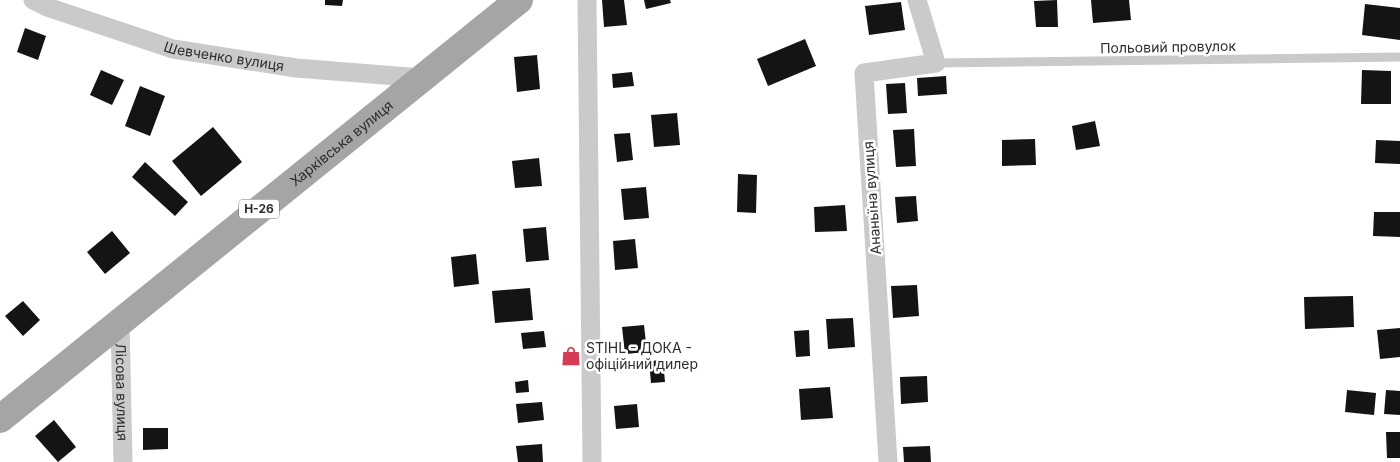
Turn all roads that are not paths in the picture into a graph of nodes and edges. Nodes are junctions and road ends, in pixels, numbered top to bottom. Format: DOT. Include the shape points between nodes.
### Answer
graph roads {
  1 [pos="33,0"];
  2 [pos="519,0"];
  3 [pos="587,0"];
  4 [pos="917,0"];
  5 [pos="1400,57"];
  6 [pos="936,63"];
  7 [pos="422,78"];
  8 [pos="120,322"];
  9 [pos="0,419"];
  10 [pos="123,462"];
  11 [pos="592,462"];
  12 [pos="888,462"];
  1 -- 7 [label="street, Шевченко вулиця" via="173,50 296,68"];
  2 -- 7 [label="main road, Харківська вулиця / Н-26"];
  3 -- 11 [label="street"];
  4 -- 6 [label="street"];
  5 -- 6 [label="lane, Польовий провулок"];
  6 -- 12 [label="street, Ананьїна вулиця" via="864,73"];
  7 -- 8 [label="main road, Харківська вулиця / Н-26"];
  8 -- 9 [label="main road, Харківська вулиця / Н-26"];
  8 -- 10 [label="street, Лісова вулиця"];
}
